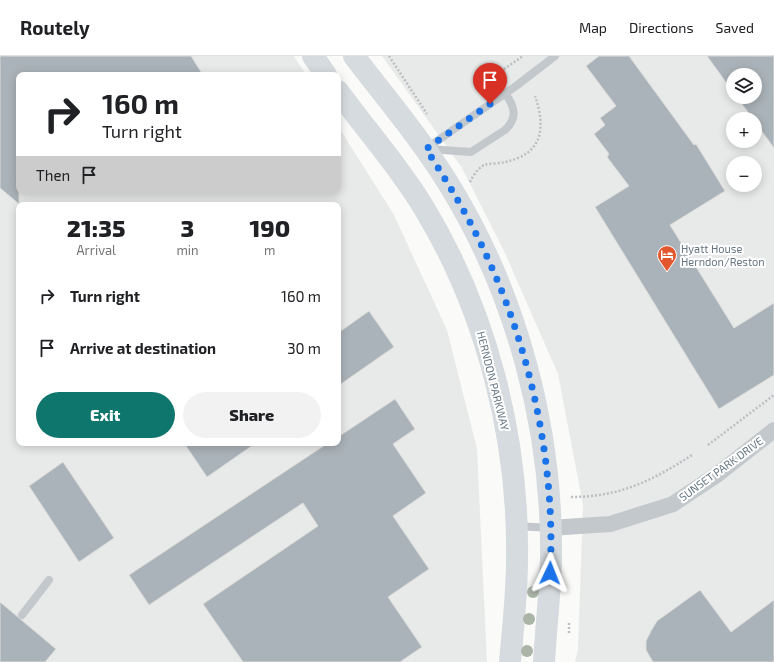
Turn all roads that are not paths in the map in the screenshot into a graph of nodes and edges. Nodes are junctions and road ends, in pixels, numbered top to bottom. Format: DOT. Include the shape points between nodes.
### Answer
graph roads {
  1 [pos="313,56"];
  2 [pos="354,56"];
  3 [pos="555,56"];
  4 [pos="324,72"];
  5 [pos="505,94"];
  6 [pos="341,95"];
  7 [pos="426,149"];
  8 [pos="774,430"];
  9 [pos="516,526"];
  10 [pos="550,528"];
  11 [pos="49,580"];
  12 [pos="22,614"];
  13 [pos="510,662"];
  14 [pos="544,662"];
  1 -- 4 [label="main road"];
  2 -- 7 [label="main road"];
  3 -- 5 [label="lane"];
  5 -- 7 [label="lane"];
  5 -- 7 [label="lane" via="512,103 514,115 505,130 471,152"];
  6 -- 9 [label="main road, HERNDON PARKWAY" via="411,187 434,225 461,280 481,333 498,394 510,459"];
  7 -- 10 [label="main road" via="479,240 515,328 532,389 540,431"];
  8 -- 10 [label="street, SUNSET PARK DRIVE" via="718,474 673,504 610,524"];
  9 -- 10 [label="lane"];
  9 -- 13 [label="main road, HERNDON PARKWAY" via="516,594"];
  10 -- 14 [label="main road" via="551,560"];
  11 -- 12 [label="lane"];
}
